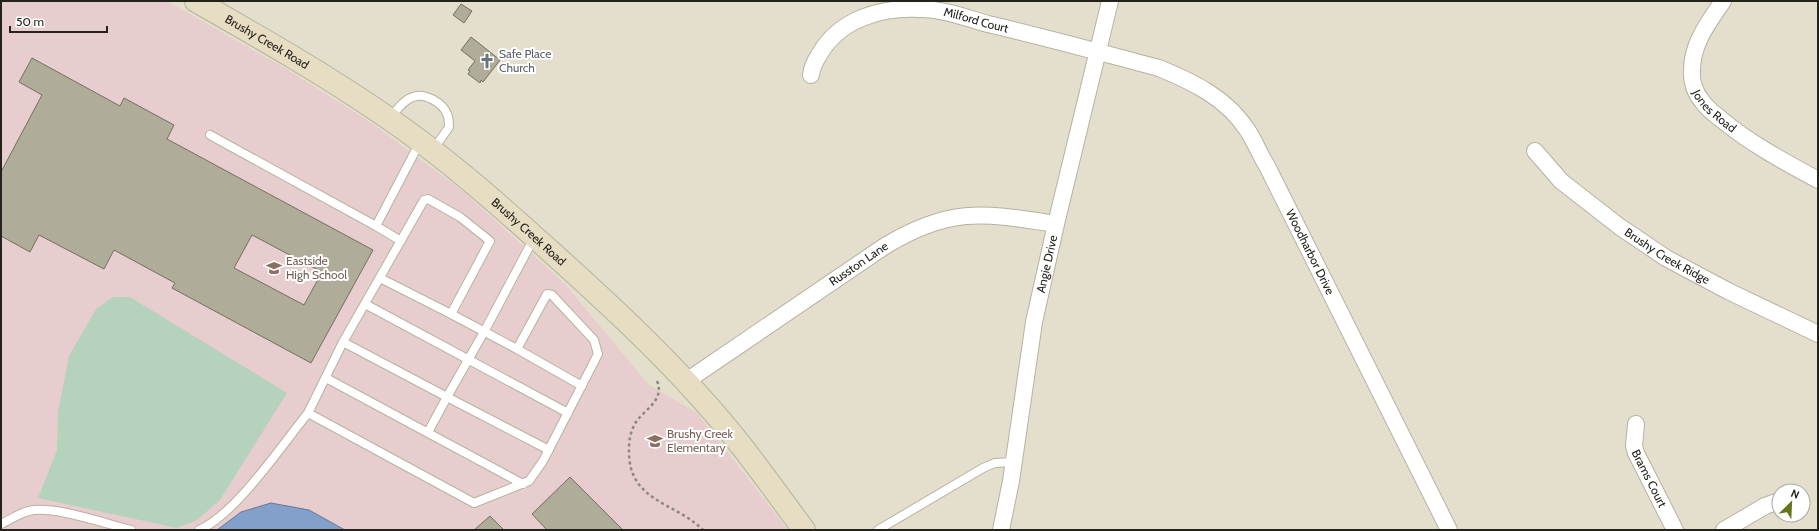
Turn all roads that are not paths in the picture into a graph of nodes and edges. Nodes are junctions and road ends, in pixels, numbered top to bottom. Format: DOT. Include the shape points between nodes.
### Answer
graph roads {
  1 [pos="196,1"];
  2 [pos="1110,1"];
  3 [pos="1723,1"];
  4 [pos="1096,51"];
  5 [pos="811,75"];
  6 [pos="389,119"];
  7 [pos="210,135"];
  8 [pos="426,146"];
  9 [pos="1535,151"];
  10 [pos="1818,180"];
  11 [pos="1056,224"];
  12 [pos="376,226"];
  13 [pos="535,237"];
  14 [pos="400,241"];
  15 [pos="380,278"];
  16 [pos="365,304"];
  17 [pos="451,314"];
  18 [pos="484,332"];
  19 [pos="1818,334"];
  20 [pos="343,342"];
  21 [pos="516,349"];
  22 [pos="467,360"];
  23 [pos="326,378"];
  24 [pos="685,382"];
  25 [pos="582,386"];
  26 [pos="447,397"];
  27 [pos="308,413"];
  28 [pos="568,413"];
  29 [pos="1636,424"];
  30 [pos="428,432"];
  31 [pos="549,450"];
  32 [pos="1013,462"];
  33 [pos="523,484"];
  34 [pos="1771,504"];
  35 [pos="1,524"];
  36 [pos="131,530"];
  37 [pos="199,530"];
  38 [pos="804,530"];
  39 [pos="878,530"];
  40 [pos="1001,530"];
  41 [pos="1449,530"];
  42 [pos="1675,530"];
  43 [pos="1724,530"];
  1 -- 6 [label="street, Brushy Creek Road" via="313,68"];
  2 -- 4 [label="street, Angie Drive"];
  3 -- 10 [label="street, Jones Road" via="1704,30 1694,52 1692,78 1699,97 1708,108 1736,131"];
  4 -- 5 [label="street, Milford Court" via="929,9 902,9 868,15 846,25 822,48"];
  4 -- 11 [label="street, Angie Drive"];
  4 -- 41 [label="street, Woodharbor Drive" via="1158,68 1194,83 1224,103 1244,126 1267,166"];
  6 -- 8 [label="street, Brushy Creek Road"];
  6 -- 8 [label="lane" via="403,103 414,96 426,96 439,104 447,114 449,127"];
  7 -- 12 [label="lane"];
  8 -- 12 [label="lane"];
  8 -- 13 [label="street, Brushy Creek Road" via="499,204"];
  9 -- 19 [label="street, Brushy Creek Ridge" via="1561,181 1620,227 1666,258"];
  11 -- 24 [label="street, Russton Lane" via="978,214 947,218 917,229 885,246"];
  11 -- 32 [label="street, Angie Drive" via="1034,322"];
  12 -- 14 [label="lane"];
  13 -- 18 [label="lane"];
  13 -- 24 [label="street, Brushy Creek Road" via="599,294"];
  14 -- 15 [label="lane"];
  14 -- 17 [label="lane" via="424,200 428,199 460,217 490,241"];
  15 -- 16 [label="lane"];
  15 -- 17 [label="lane"];
  16 -- 20 [label="lane"];
  16 -- 22 [label="lane"];
  17 -- 18 [label="lane"];
  18 -- 21 [label="lane"];
  18 -- 22 [label="lane"];
  20 -- 23 [label="lane"];
  20 -- 26 [label="lane"];
  21 -- 25 [label="lane"];
  21 -- 25 [label="lane" via="547,294 552,295 594,340 598,354"];
  22 -- 26 [label="lane"];
  22 -- 28 [label="lane"];
  23 -- 27 [label="lane"];
  23 -- 30 [label="lane"];
  24 -- 38 [label="street, Brushy Creek Road" via="742,447"];
  25 -- 28 [label="lane"];
  26 -- 30 [label="lane"];
  26 -- 31 [label="lane"];
  27 -- 33 [label="lane" via="474,503"];
  27 -- 37 [label="lane" via="242,494 221,515"];
  28 -- 31 [label="lane"];
  29 -- 42 [label="street, Brams Court" via="1636,453"];
  30 -- 33 [label="lane"];
  31 -- 33 [label="lane" via="529,481"];
  32 -- 39 [label="lane" via="983,468"];
  32 -- 40 [label="street, Angie Drive"];
  34 -- 43 [label="street"];
  35 -- 36 [label="lane" via="29,511 39,510 70,514"];
}
